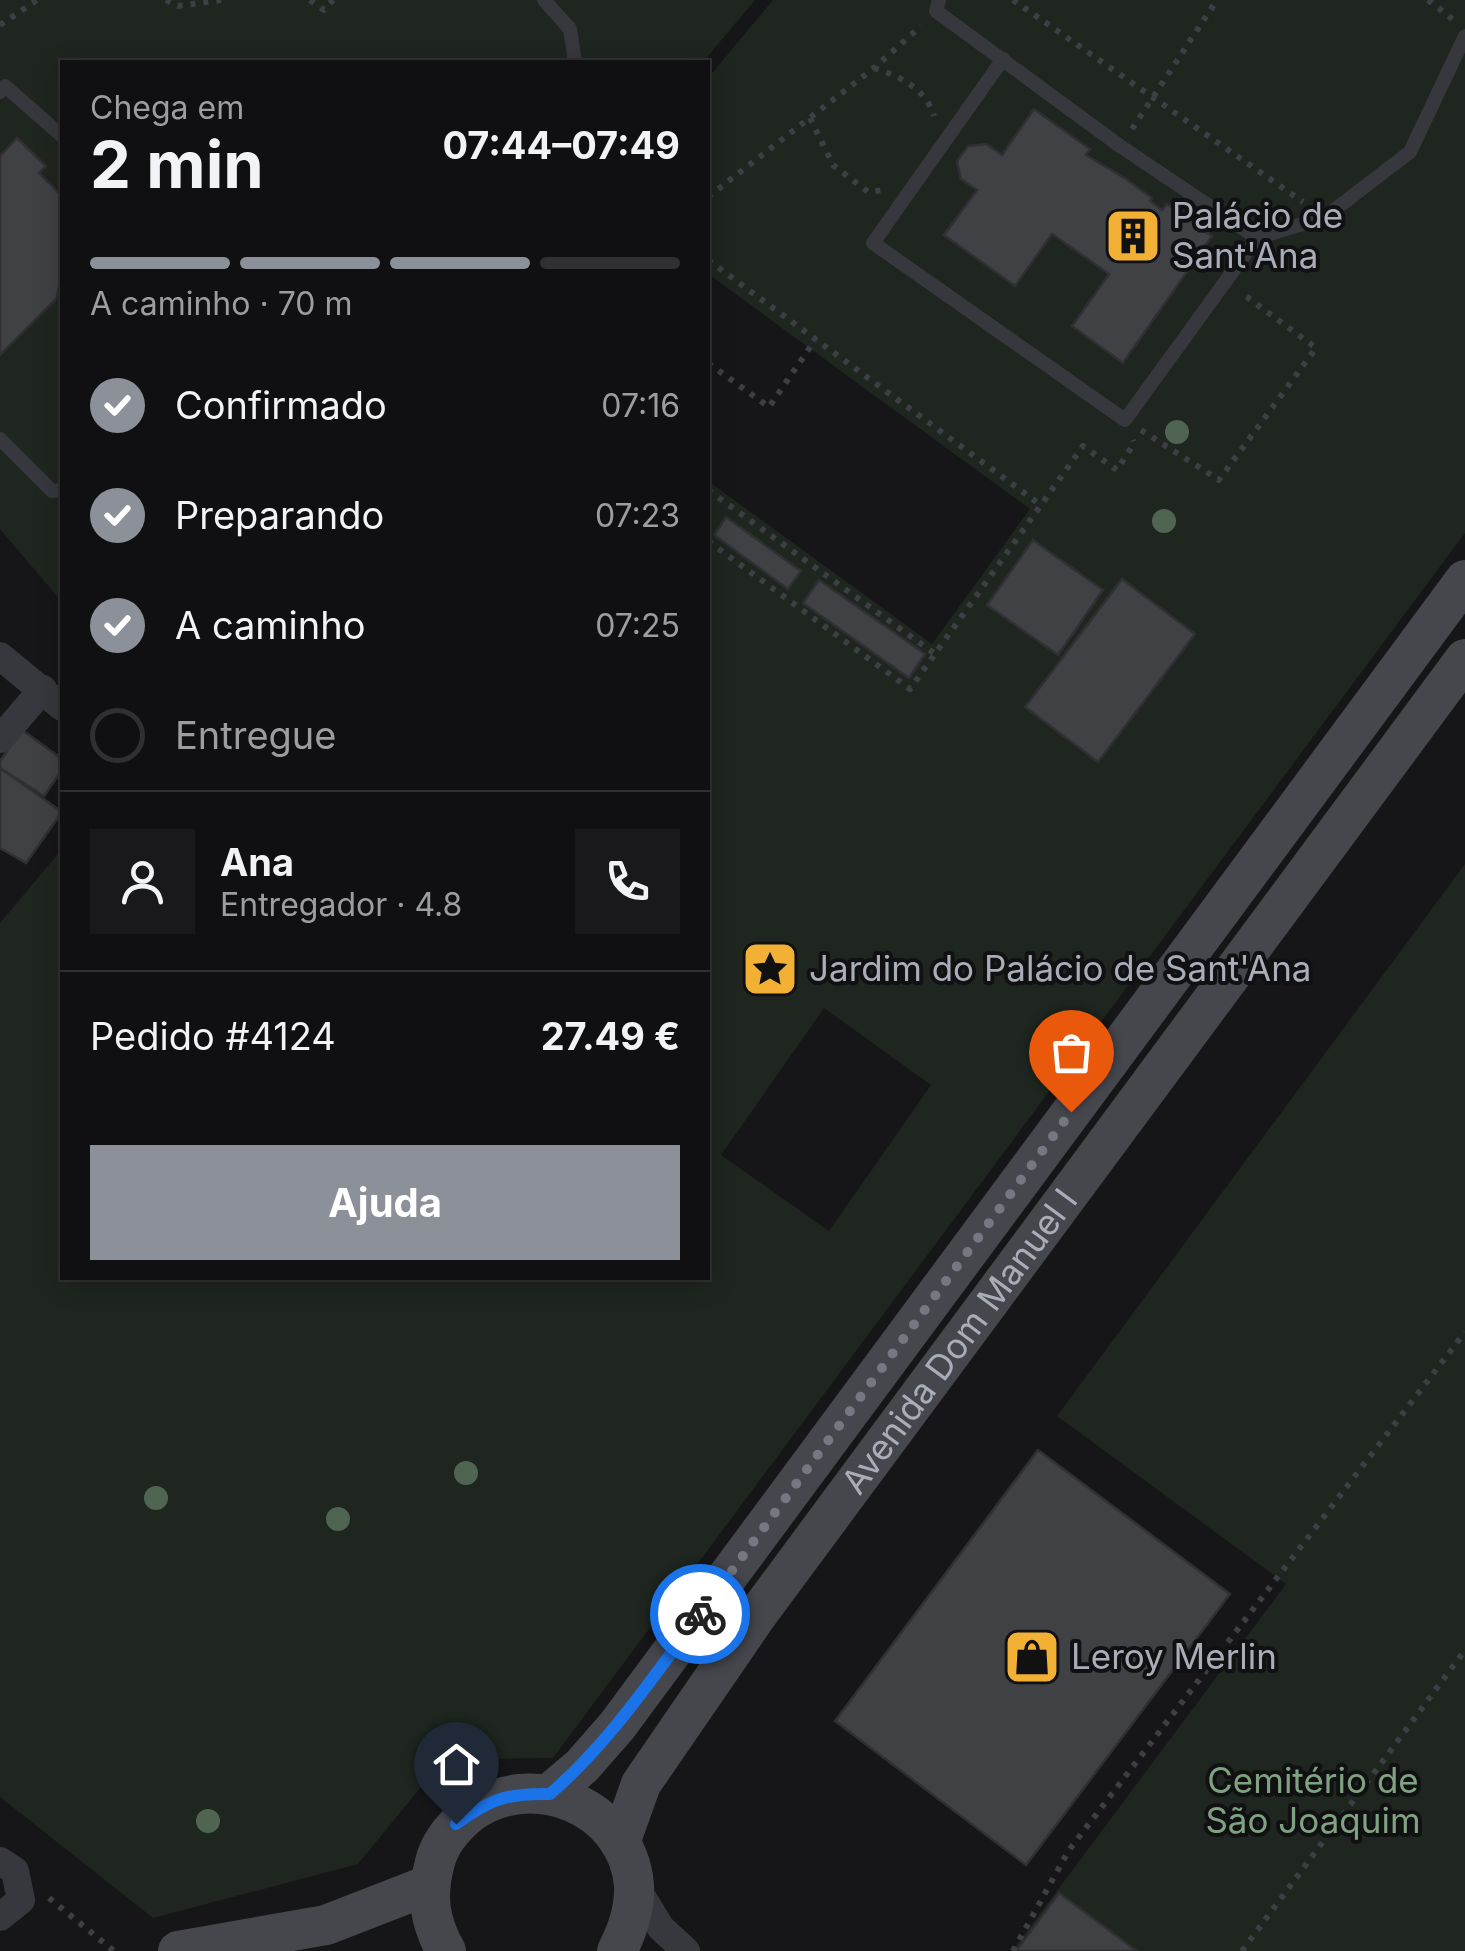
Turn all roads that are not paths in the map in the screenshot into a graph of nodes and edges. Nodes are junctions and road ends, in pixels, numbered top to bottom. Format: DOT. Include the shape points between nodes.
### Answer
graph roads {
  1 [pos="544,0"];
  2 [pos="938,6"];
  3 [pos="1465,33"];
  4 [pos="1003,59"];
  5 [pos="575,60"];
  6 [pos="0,92"];
  7 [pos="60,134"];
  8 [pos="1257,238"];
  9 [pos="0,439"];
  10 [pos="60,490"];
  11 [pos="1465,580"];
  12 [pos="0,656"];
  13 [pos="1465,659"];
  14 [pos="53,698"];
  15 [pos="0,739"];
  16 [pos="550,1794"];
  17 [pos="620,1843"];
  18 [pos="8,1866"];
  19 [pos="634,1884"];
  20 [pos="429,1885"];
  21 [pos="0,1917"];
  22 [pos="178,1951"];
  23 [pos="446,1951"];
  24 [pos="617,1951"];
  25 [pos="686,1951"];
  1 -- 5 [label="lane" via="570,29"];
  2 -- 4 [label="lane"];
  3 -- 8 [label="lane" via="1410,152 1325,217"];
  4 -- 8 [label="lane"];
  4 -- 8 [label="lane" via="874,243 1125,420"];
  6 -- 7 [label="lane" via="5,86"];
  9 -- 10 [label="lane" via="52,490"];
  11 -- 16 [label="main road, Avenida Dom Manuel I" via="617,1726"];
  12 -- 14 [label="street"];
  13 -- 17 [label="main road, Avenida Dom Manuel I" via="757,1615 641,1784"];
  14 -- 15 [label="street"];
  16 -- 17 [label="main road" via="578,1803"];
  16 -- 20 [label="main road" via="516,1793 483,1804 456,1824 437,1852"];
  17 -- 19 [label="main road"];
  18 -- 21 [label="street" via="21,1900"];
  19 -- 24 [label="main road" via="632,1918"];
  19 -- 25 [label="street"];
  20 -- 22 [label="main road" via="326,1925"];
  20 -- 23 [label="main road" via="433,1921"];
}
